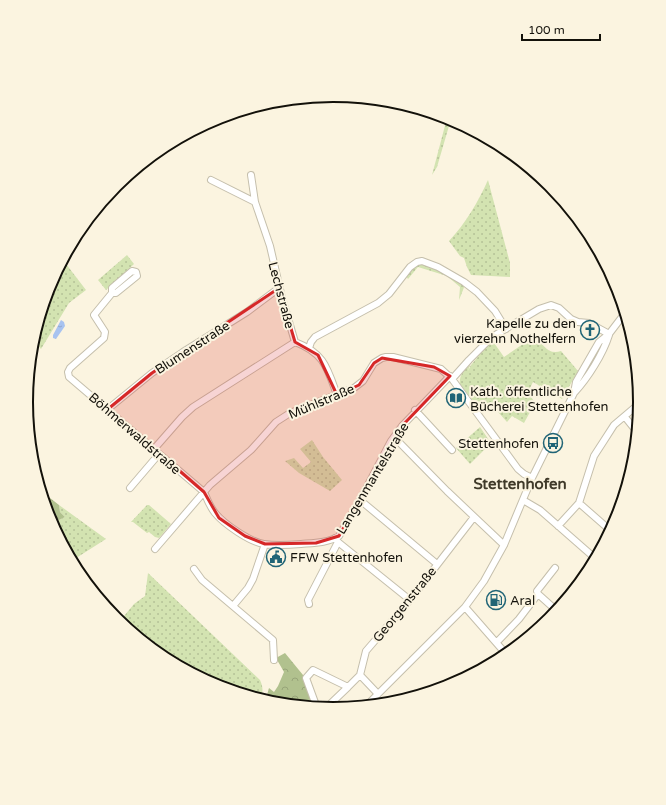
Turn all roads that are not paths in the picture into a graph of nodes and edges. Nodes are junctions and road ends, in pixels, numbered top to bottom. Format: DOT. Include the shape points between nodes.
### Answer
graph roads {
  1 [pos="251,175"];
  2 [pos="211,180"];
  3 [pos="255,202"];
  4 [pos="279,288"];
  5 [pos="112,293"];
  6 [pos="621,318"];
  7 [pos="506,329"];
  8 [pos="609,334"];
  9 [pos="295,342"];
  10 [pos="309,348"];
  11 [pos="451,378"];
  12 [pos="337,395"];
  13 [pos="108,409"];
  14 [pos="633,409"];
  15 [pos="415,410"];
  16 [pos="624,417"];
  17 [pos="632,426"];
  18 [pos="394,437"];
  19 [pos="154,449"];
  20 [pos="452,450"];
  21 [pos="159,454"];
  22 [pos="532,478"];
  23 [pos="130,488"];
  24 [pos="204,492"];
  25 [pos="360,500"];
  26 [pos="523,500"];
  27 [pos="579,504"];
  28 [pos="474,517"];
  29 [pos="558,526"];
  30 [pos="606,527"];
  31 [pos="337,540"];
  32 [pos="265,544"];
  33 [pos="504,545"];
  34 [pos="155,548"];
  35 [pos="592,555"];
  36 [pos="437,564"];
  37 [pos="555,568"];
  38 [pos="194,570"];
  39 [pos="538,594"];
  40 [pos="410,600"];
  41 [pos="309,604"];
  42 [pos="233,606"];
  43 [pos="465,607"];
  44 [pos="552,607"];
  45 [pos="497,642"];
  46 [pos="503,650"];
  47 [pos="274,660"];
  48 [pos="360,675"];
  49 [pos="348,687"];
  50 [pos="378,694"];
  51 [pos="372,700"];
  52 [pos="315,702"];
  53 [pos="332,702"];
  1 -- 3 [label="street, Lechstraße"];
  2 -- 3 [label="street"];
  3 -- 4 [label="street, Lechstraße" via="270,246"];
  4 -- 9 [label="street, Lechstraße"];
  4 -- 13 [label="street, Blumenstraße" via="247,312 152,373"];
  5 -- 13 [label="street, Böhmerwaldstraße" via="94,315 105,332 104,338 68,372 70,377"];
  6 -- 8 [label="street"];
  7 -- 8 [label="street, Langenmantelstraße" via="539,309 551,305 559,308 571,319 589,323"];
  7 -- 10 [label="street" via="495,311 477,292 438,267 422,261 410,268 389,294 378,303 315,337"];
  7 -- 11 [label="street, Langenmantelstraße" via="492,337"];
  8 -- 22 [label="street" via="600,342 576,382 574,393"];
  9 -- 10 [label="street, Lechstraße"];
  9 -- 19 [label="street" via="193,407"];
  10 -- 12 [label="street, Lechstraße" via="323,362"];
  11 -- 12 [label="street, Mühlstraße" via="441,369 393,357 382,358 374,363 359,385"];
  11 -- 15 [label="street, Langenmantelstraße"];
  11 -- 22 [label="street" via="518,469"];
  12 -- 24 [label="street, Mühlstraße" via="295,411 276,422 251,450"];
  13 -- 19 [label="street, Böhmerwaldstraße"];
  14 -- 16 [label="street"];
  15 -- 18 [label="street, Langenmantelstraße"];
  15 -- 20 [label="street"];
  16 -- 17 [label="street"];
  16 -- 27 [label="street" via="614,426 594,456"];
  18 -- 25 [label="street, Langenmantelstraße"];
  18 -- 28 [label="street"];
  19 -- 21 [label="street, Böhmerwaldstraße"];
  21 -- 23 [label="street"];
  21 -- 24 [label="street, Böhmerwaldstraße"];
  22 -- 26 [label="street"];
  24 -- 32 [label="street, Langenmantelstraße" via="219,518 254,541"];
  24 -- 34 [label="street, Mühlstraße"];
  25 -- 31 [label="street, Langenmantelstraße"];
  25 -- 36 [label="street"];
  26 -- 29 [label="street" via="540,510"];
  26 -- 33 [label="street"];
  27 -- 29 [label="street"];
  27 -- 30 [label="street"];
  28 -- 33 [label="street"];
  28 -- 36 [label="street, Georgenstraße"];
  29 -- 35 [label="street"];
  31 -- 32 [label="street, Langenmantelstraße"];
  31 -- 40 [label="street"];
  31 -- 41 [label="street" via="308,600"];
  32 -- 42 [label="street" via="253,579"];
  33 -- 43 [label="street" via="484,581"];
  36 -- 40 [label="street, Georgenstraße"];
  37 -- 39 [label="street" via="537,591"];
  38 -- 42 [label="street"];
  39 -- 44 [label="street"];
  39 -- 45 [label="street"];
  40 -- 48 [label="street, Georgenstraße" via="366,650"];
  42 -- 47 [label="street" via="273,640"];
  43 -- 45 [label="street"];
  43 -- 50 [label="street"];
  45 -- 46 [label="street"];
  48 -- 49 [label="street"];
  48 -- 50 [label="street"];
  49 -- 52 [label="street" via="313,670 306,678"];
  49 -- 53 [label="street"];
  50 -- 51 [label="street"];
}
